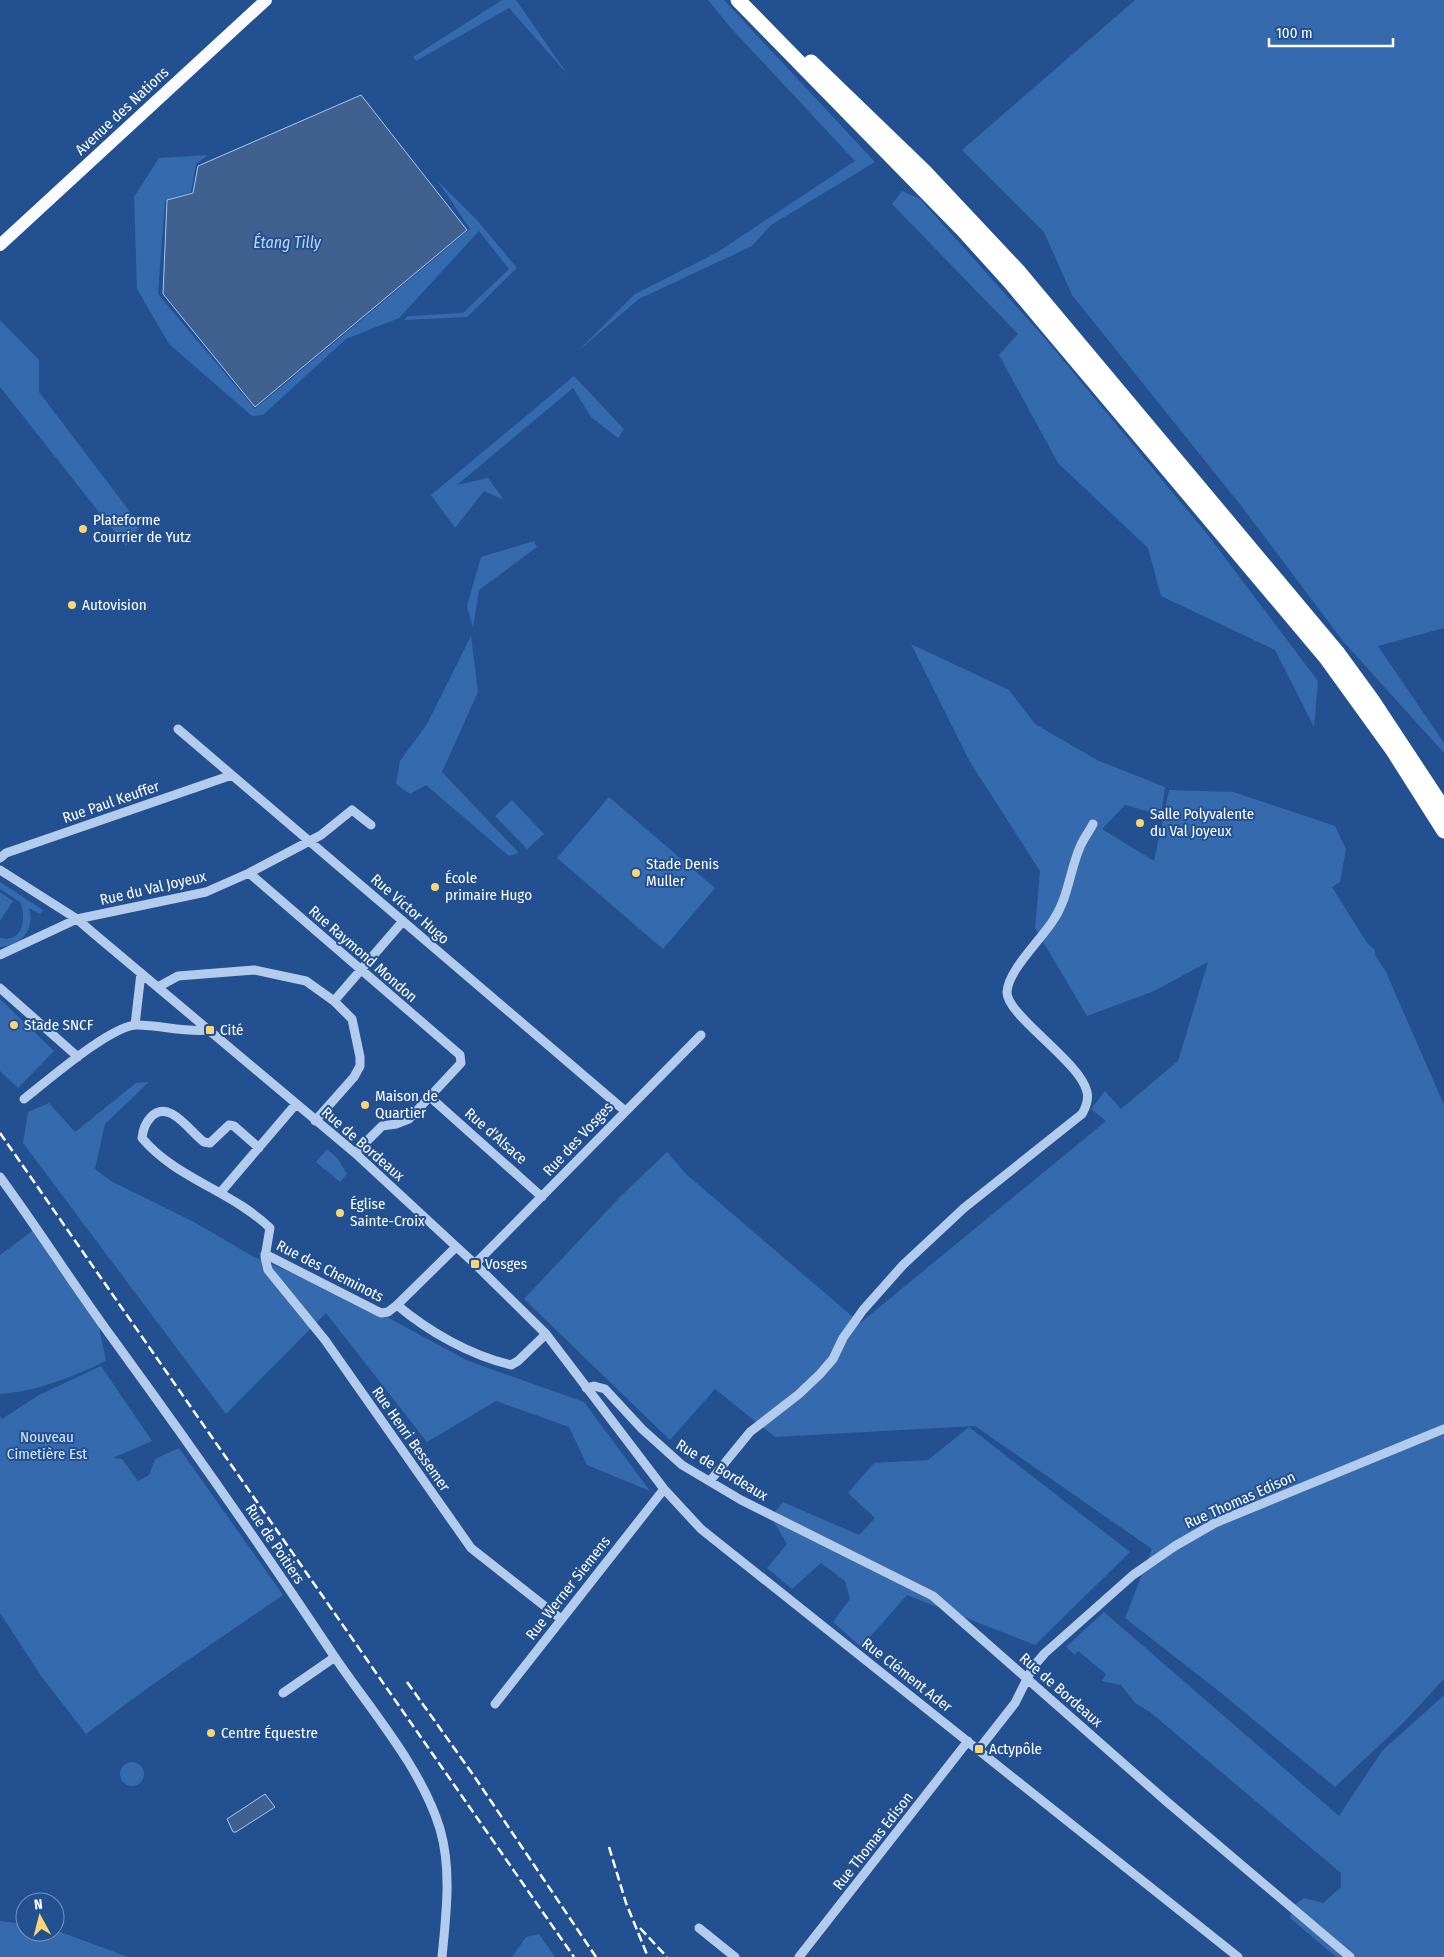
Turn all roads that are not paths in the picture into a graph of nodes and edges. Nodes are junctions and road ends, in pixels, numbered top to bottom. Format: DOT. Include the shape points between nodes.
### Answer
graph roads {
  1 [pos="266,0"];
  2 [pos="738,0"];
  3 [pos="751,0"];
  4 [pos="920,177"];
  5 [pos="0,245"];
  6 [pos="178,729"];
  7 [pos="232,775"];
  8 [pos="1444,809"];
  9 [pos="1093,824"];
  10 [pos="371,825"];
  11 [pos="1444,831"];
  12 [pos="309,841"];
  13 [pos="0,858"];
  14 [pos="0,870"];
  15 [pos="248,873"];
  16 [pos="77,919"];
  17 [pos="403,921"];
  18 [pos="0,955"];
  19 [pos="361,970"];
  20 [pos="141,973"];
  21 [pos="158,987"];
  22 [pos="0,988"];
  23 [pos="334,1001"];
  24 [pos="135,1025"];
  25 [pos="210,1030"];
  26 [pos="701,1034"];
  27 [pos="78,1057"];
  28 [pos="430,1097"];
  29 [pos="24,1098"];
  30 [pos="296,1104"];
  31 [pos="624,1110"];
  32 [pos="315,1121"];
  33 [pos="259,1148"];
  34 [pos="355,1153"];
  35 [pos="0,1177"];
  36 [pos="220,1193"];
  37 [pos="542,1197"];
  38 [pos="456,1247"];
  39 [pos="265,1254"];
  40 [pos="475,1264"];
  41 [pos="397,1305"];
  42 [pos="546,1334"];
  43 [pos="586,1388"];
  44 [pos="1444,1429"];
  45 [pos="710,1481"];
  46 [pos="664,1489"];
  47 [pos="561,1618"];
  48 [pos="335,1657"];
  49 [pos="1026,1679"];
  50 [pos="283,1693"];
  51 [pos="495,1704"];
  52 [pos="968,1741"];
  53 [pos="978,1749"];
  54 [pos="698,1928"];
  55 [pos="442,1957"];
  56 [pos="735,1957"];
  57 [pos="799,1957"];
  58 [pos="1238,1957"];
  59 [pos="1350,1957"];
  1 -- 5 [label="main road, Avenue des Nations"];
  2 -- 4 [label="highway" via="892,158"];
  3 -- 4 [label="highway" via="908,156"];
  4 -- 8 [label="highway" via="1019,272 1278,580 1372,700"];
  4 -- 11 [label="highway" via="1328,659 1392,749"];
  6 -- 7 [label="street, Rue Victor Hugo"];
  7 -- 12 [label="street, Rue Victor Hugo"];
  7 -- 13 [label="street, Rue Paul Keuffer" via="6,853"];
  9 -- 45 [label="street" via="1080,847 1056,917 1015,971 1007,992 1011,1004 1083,1083 1088,1100 1082,1114 972,1202 903,1265 863,1310 820,1374 750,1432"];
  10 -- 12 [label="street, Rue du Val Joyeux" via="352,810"];
  12 -- 15 [label="street, Rue du Val Joyeux"];
  12 -- 17 [label="street, Rue Victor Hugo"];
  14 -- 16 [label="street, Rue de Bordeaux"];
  15 -- 16 [label="street, Rue du Val Joyeux" via="206,892"];
  15 -- 19 [label="street, Rue Raymond Mondon"];
  16 -- 18 [label="street, Rue du Val Joyeux"];
  16 -- 20 [label="street, Rue de Bordeaux"];
  17 -- 19 [label="street"];
  17 -- 31 [label="street, Rue Victor Hugo"];
  19 -- 23 [label="street"];
  19 -- 28 [label="street, Rue Raymond Mondon" via="460,1055 461,1063"];
  20 -- 21 [label="street, Rue de Bordeaux"];
  20 -- 24 [label="street"];
  21 -- 23 [label="street" via="178,976 254,970 306,981"];
  21 -- 25 [label="street, Rue de Bordeaux"];
  22 -- 27 [label="street"];
  23 -- 32 [label="street" via="352,1020 360,1066"];
  24 -- 25 [label="street" via="195,1032"];
  24 -- 27 [label="street" via="124,1028"];
  25 -- 30 [label="street, Rue de Bordeaux"];
  26 -- 31 [label="street, Rue des Vosges"];
  27 -- 29 [label="street"];
  28 -- 34 [label="street" via="409,1118 382,1126"];
  28 -- 37 [label="street, Rue d'Alsace"];
  30 -- 32 [label="street, Rue de Bordeaux"];
  30 -- 33 [label="street"];
  31 -- 37 [label="street, Rue des Vosges"];
  32 -- 34 [label="street, Rue de Bordeaux"];
  33 -- 36 [label="street"];
  33 -- 36 [label="street, Rue des Cheminots" via="234,1126 229,1125 210,1143 204,1142 173,1114 162,1110 148,1120 142,1138 155,1153"];
  34 -- 38 [label="street, Rue de Bordeaux"];
  35 -- 48 [label="street, Rue de Poitiers" via="112,1339 187,1440"];
  36 -- 39 [label="street, Rue des Cheminots" via="270,1228"];
  37 -- 40 [label="street, Rue des Vosges"];
  38 -- 40 [label="street, Rue de Bordeaux"];
  38 -- 41 [label="street"];
  39 -- 41 [label="street, Rue des Cheminots" via="381,1313"];
  39 -- 47 [label="street, Rue Henri Bessemer" via="268,1270 325,1340 472,1548"];
  40 -- 42 [label="street, Rue de Bordeaux"];
  41 -- 42 [label="street, Rue des Cheminots" via="471,1352 511,1364"];
  42 -- 43 [label="street, Rue de Bordeaux"];
  43 -- 45 [label="street, Rue de Bordeaux" via="605,1389 662,1449"];
  43 -- 46 [label="street, Rue Clément Ader"];
  44 -- 49 [label="street, Rue Thomas Edison" via="1215,1523 1175,1546 1134,1574 1100,1603 1044,1653"];
  45 -- 49 [label="street, Rue de Bordeaux" via="741,1500 933,1596"];
  46 -- 47 [label="street, Rue Werner Siemens"];
  46 -- 52 [label="street, Rue Clément Ader" via="701,1529"];
  47 -- 51 [label="street, Rue Werner Siemens"];
  48 -- 50 [label="street"];
  48 -- 55 [label="street, Rue de Poitiers" via="378,1717 425,1793 440,1830 447,1871"];
  49 -- 53 [label="street, Rue Thomas Edison" via="1015,1703"];
  49 -- 59 [label="street, Rue de Bordeaux"];
  52 -- 53 [label="street, Rue Clément Ader"];
  52 -- 57 [label="street, Rue Thomas Edison"];
  53 -- 58 [label="street, Rue Clément Ader"];
  54 -- 56 [label="street"];
}
